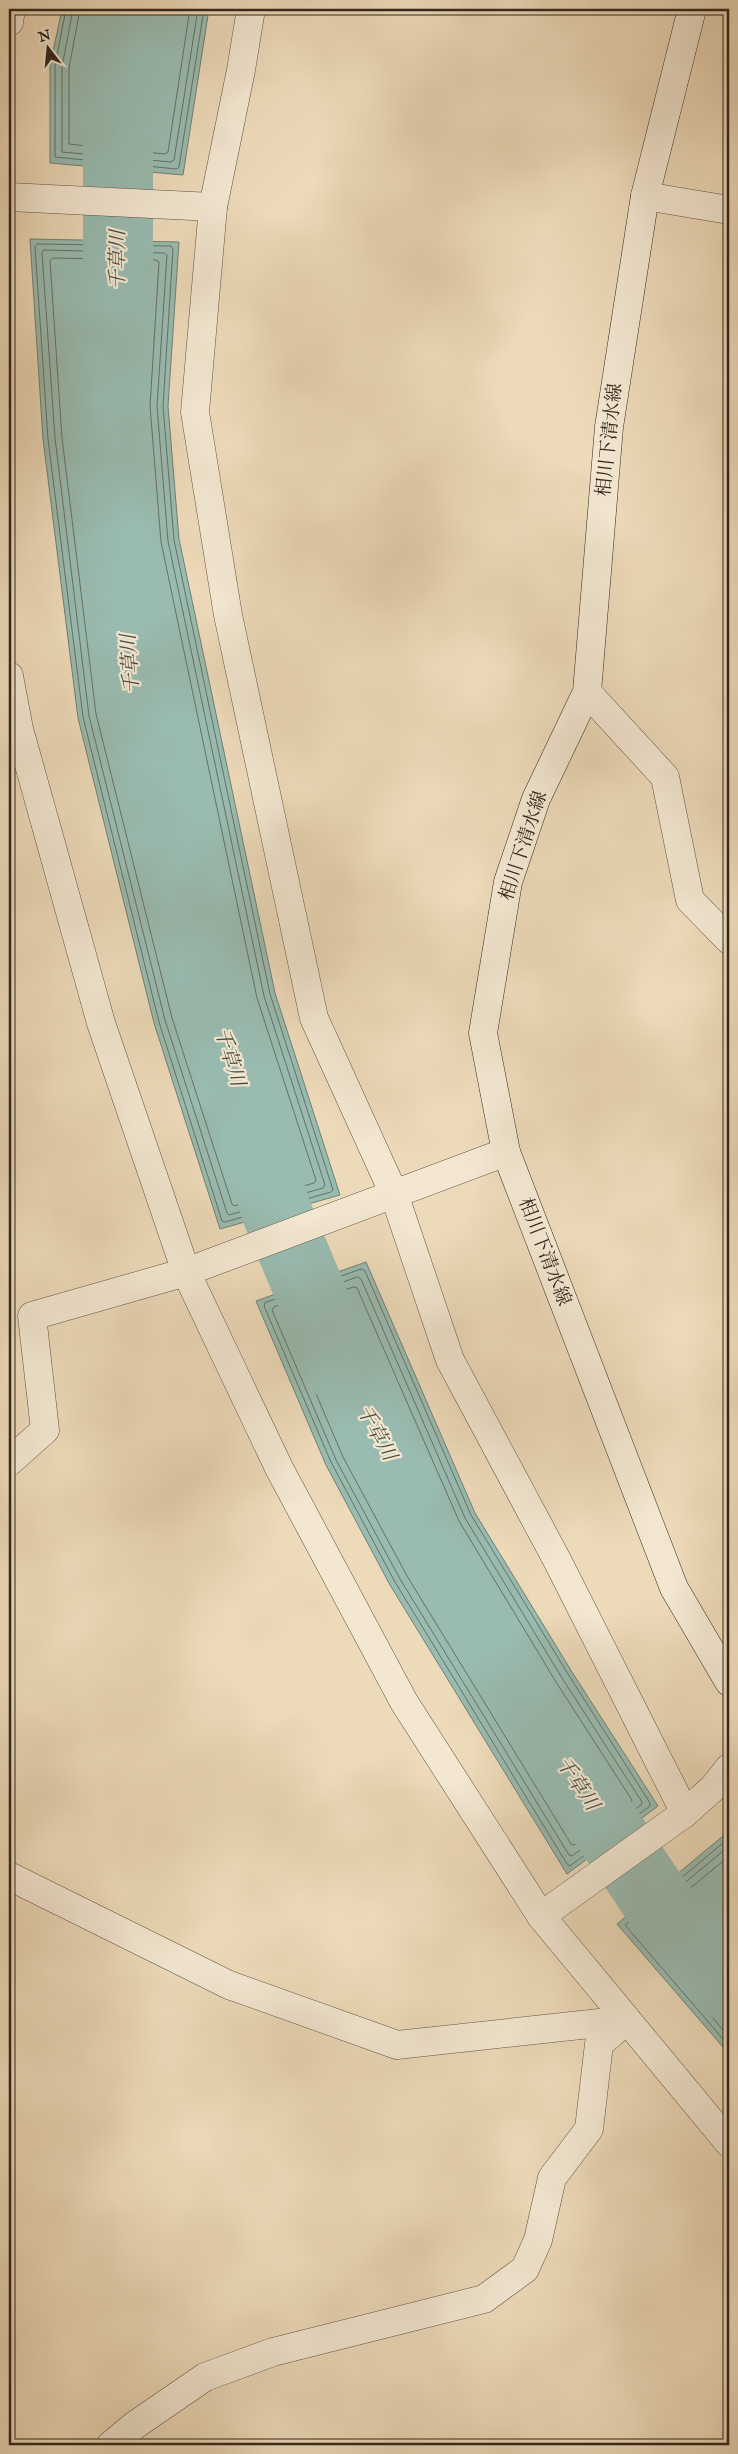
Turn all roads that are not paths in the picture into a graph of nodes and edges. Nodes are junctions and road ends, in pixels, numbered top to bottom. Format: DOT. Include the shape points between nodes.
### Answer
graph roads {
  1 [pos="11,9"];
  2 [pos="251,9"];
  3 [pos="692,9"];
  4 [pos="9,22"];
  5 [pos="645,196"];
  6 [pos="9,197"];
  7 [pos="213,207"];
  8 [pos="729,210"];
  9 [pos="9,676"];
  10 [pos="587,692"];
  11 [pos="729,940"];
  12 [pos="506,1152"];
  13 [pos="394,1194"];
  14 [pos="186,1272"];
  15 [pos="9,1462"];
  16 [pos="729,1682"];
  17 [pos="721,1778"];
  18 [pos="685,1813"];
  19 [pos="9,1876"];
  20 [pos="542,1916"];
  21 [pos="627,2020"];
  22 [pos="729,2143"];
  23 [pos="111,2445"];
  1 -- 4 [label="street"];
  2 -- 7 [label="street"];
  3 -- 5 [label="street, 相川下清水線"];
  5 -- 8 [label="street"];
  5 -- 10 [label="street, 相川下清水線" via="609,427"];
  6 -- 7 [label="street"];
  7 -- 13 [label="street" via="195,412 228,615 314,1018"];
  9 -- 14 [label="street" via="19,728 101,1023"];
  10 -- 11 [label="street" via="665,777 690,900"];
  10 -- 12 [label="street, 相川下清水線" via="536,799 508,882 483,1033"];
  12 -- 13 [label="street"];
  12 -- 16 [label="street, 相川下清水線" via="674,1588"];
  13 -- 14 [label="street"];
  13 -- 18 [label="street" via="450,1360 557,1560"];
  14 -- 15 [label="street" via="32,1316 45,1430"];
  14 -- 20 [label="street" via="279,1468 404,1702"];
  17 -- 18 [label="street"];
  18 -- 20 [label="street"];
  19 -- 21 [label="street" via="229,1984 397,2045"];
  20 -- 21 [label="street"];
  21 -- 22 [label="street"];
  21 -- 23 [label="street" via="599,2044 589,2129 552,2178 538,2240 525,2269 484,2298 272,2352 205,2376 134,2425"];
}
